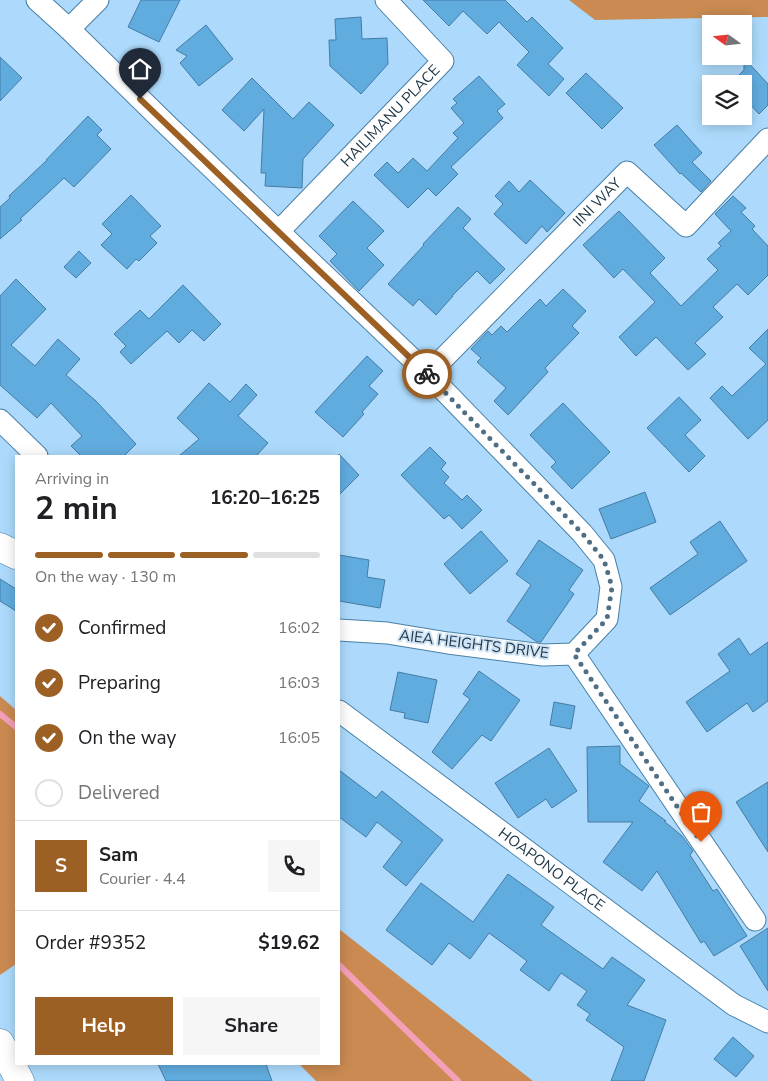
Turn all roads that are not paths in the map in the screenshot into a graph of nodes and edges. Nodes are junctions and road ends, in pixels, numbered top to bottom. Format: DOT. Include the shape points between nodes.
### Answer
graph roads {
  1 [pos="37,0"];
  2 [pos="98,0"];
  3 [pos="386,0"];
  4 [pos="69,29"];
  5 [pos="768,139"];
  6 [pos="279,232"];
  7 [pos="428,374"];
  8 [pos="0,420"];
  9 [pos="36,455"];
  10 [pos="0,547"];
  11 [pos="15,554"];
  12 [pos="340,630"];
  13 [pos="574,654"];
  14 [pos="340,712"];
  15 [pos="754,920"];
  16 [pos="768,1022"];
  17 [pos="0,1043"];
  18 [pos="20,1081"];
  1 -- 4 [label="street"];
  2 -- 4 [label="street"];
  3 -- 6 [label="street, HAILIMANU PLACE" via="443,61"];
  4 -- 6 [label="street"];
  5 -- 7 [label="street, IINI WAY" via="686,226 627,172"];
  6 -- 7 [label="street"];
  7 -- 13 [label="street" via="582,533 604,560 612,587 607,619"];
  8 -- 9 [label="street"];
  10 -- 11 [label="street"];
  12 -- 13 [label="street, AIEA HEIGHTS DRIVE" via="387,633 543,655"];
  13 -- 15 [label="street"];
  14 -- 16 [label="street, HOAPONO PLACE" via="734,1005"];
  17 -- 18 [label="street"];
}
